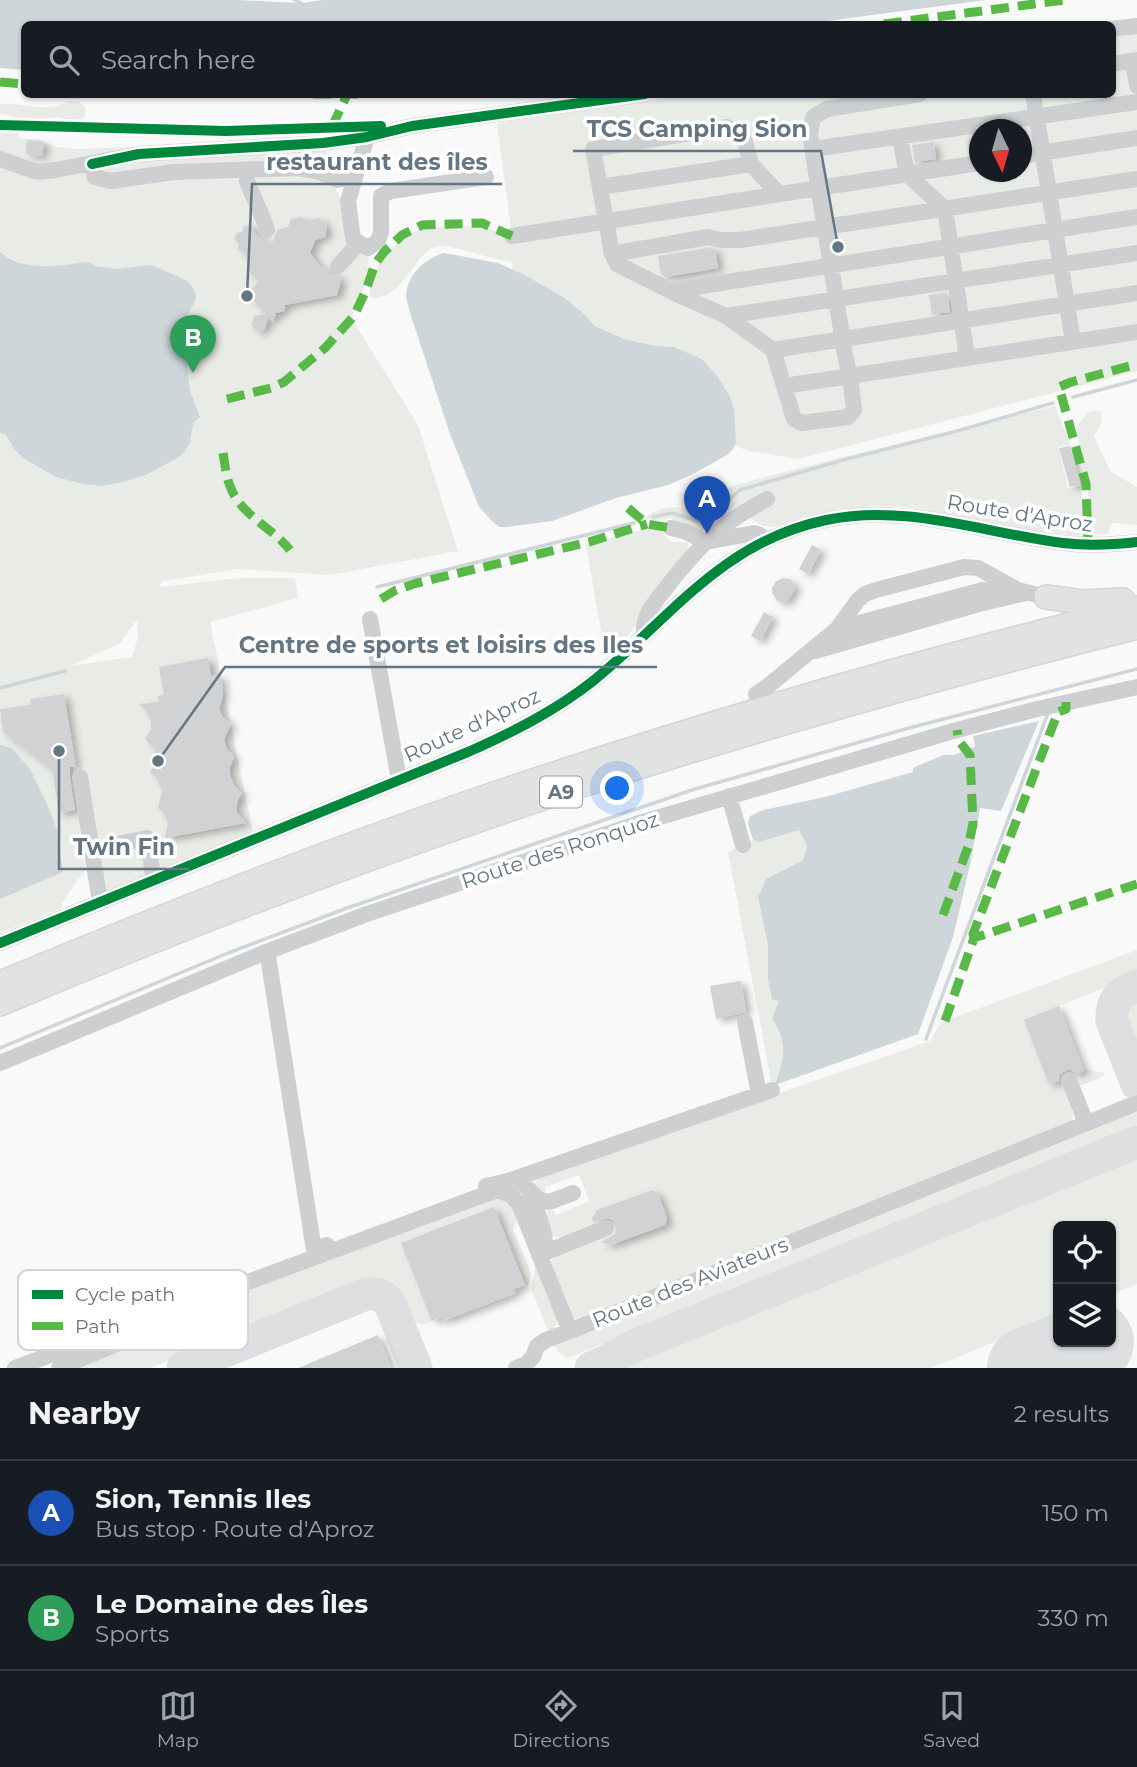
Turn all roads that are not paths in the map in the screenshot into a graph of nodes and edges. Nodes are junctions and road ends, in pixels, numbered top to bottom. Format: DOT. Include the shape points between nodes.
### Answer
graph roads {
  1 [pos="1137,26"];
  2 [pos="1116,29"];
  3 [pos="1135,60"];
  4 [pos="1116,63"];
  5 [pos="1137,86"];
  6 [pos="616,98"];
  7 [pos="895,98"];
  8 [pos="1034,98"];
  9 [pos="1137,102"];
  10 [pos="1036,116"];
  11 [pos="900,136"];
  12 [pos="367,137"];
  13 [pos="1137,138"];
  14 [pos="813,149"];
  15 [pos="1042,153"];
  16 [pos="1032,154"];
  17 [pos="0,159"];
  18 [pos="92,164"];
  19 [pos="751,164"];
  20 [pos="969,165"];
  21 [pos="356,174"];
  22 [pos="907,174"];
  23 [pos="486,177"];
  24 [pos="1137,179"];
  25 [pos="247,181"];
  26 [pos="600,187"];
  27 [pos="819,188"];
  28 [pos="1049,192"];
  29 [pos="779,194"];
  30 [pos="944,209"];
  31 [pos="1137,217"];
  32 [pos="606,221"];
  33 [pos="825,227"];
  34 [pos="1055,229"];
  35 [pos="267,230"];
  36 [pos="512,236"];
  37 [pos="359,243"];
  38 [pos="950,246"];
  39 [pos="1137,253"];
  40 [pos="612,254"];
  41 [pos="831,265"];
  42 [pos="1061,265"];
  43 [pos="338,266"];
  44 [pos="956,281"];
  45 [pos="673,292"];
  46 [pos="1137,293"];
  47 [pos="836,299"];
  48 [pos="1067,303"];
  49 [pos="726,316"];
  50 [pos="961,320"];
  51 [pos="1137,332"];
  52 [pos="843,339"];
  53 [pos="1073,341"];
  54 [pos="774,350"];
  55 [pos="967,357"];
  56 [pos="850,376"];
  57 [pos="784,386"];
  58 [pos="767,499"];
  59 [pos="671,528"];
  60 [pos="765,540"];
  61 [pos="704,542"];
  62 [pos="1137,542"];
  63 [pos="1005,584"];
  64 [pos="1036,595"];
  65 [pos="1137,598"];
  66 [pos="1137,608"];
  67 [pos="370,620"];
  68 [pos="1137,627"];
  69 [pos="837,629"];
  70 [pos="643,635"];
  71 [pos="809,652"];
  72 [pos="1137,687"];
  73 [pos="756,694"];
  74 [pos="610,756"];
  75 [pos="80,778"];
  76 [pos="399,780"];
  77 [pos="729,796"];
  78 [pos="112,845"];
  79 [pos="743,845"];
  80 [pos="154,880"];
  81 [pos="100,902"];
  82 [pos="0,943"];
  83 [pos="266,952"];
  84 [pos="0,983"];
  85 [pos="0,1004"];
  86 [pos="745,1022"];
  87 [pos="0,1063"];
  88 [pos="1069,1080"];
  89 [pos="1137,1102"];
  90 [pos="1086,1123"];
  91 [pos="508,1181"];
  92 [pos="529,1189"];
  93 [pos="573,1193"];
  94 [pos="606,1228"];
  95 [pos="314,1250"];
  96 [pos="542,1253"];
  97 [pos="248,1275"];
  98 [pos="248,1281"];
  99 [pos="570,1331"];
  100 [pos="46,1350"];
  101 [pos="63,1350"];
  102 [pos="102,1350"];
  103 [pos="0,1367"];
  104 [pos="15,1368"];
  105 [pos="59,1368"];
  106 [pos="516,1368"];
  1 -- 2 [label="street"];
  3 -- 4 [label="street"];
  3 -- 5 [label="street"];
  6 -- 12 [label="street" via="412,126"];
  7 -- 14 [label="street" via="827,109 813,117"];
  8 -- 10 [label="street"];
  9 -- 10 [label="street"];
  10 -- 11 [label="street"];
  10 -- 15 [label="street"];
  11 -- 14 [label="street"];
  11 -- 22 [label="street"];
  12 -- 18 [label="street" via="139,154"];
  12 -- 21 [label="street"];
  13 -- 15 [label="street"];
  14 -- 27 [label="street"];
  15 -- 16 [label="street"];
  15 -- 28 [label="street"];
  17 -- 18 [label="street" via="37,172"];
  18 -- 21 [label="street" via="95,177 110,181 174,172 297,168 337,180"];
  19 -- 26 [label="street"];
  19 -- 26 [label="street" via="745,142 727,127 593,149"];
  19 -- 29 [label="street"];
  20 -- 22 [label="street"];
  21 -- 37 [label="street" via="348,201 354,239"];
  22 -- 27 [label="street"];
  22 -- 30 [label="street"];
  23 -- 37 [label="street" via="381,196 379,241 368,248"];
  24 -- 28 [label="street"];
  25 -- 35 [label="street"];
  26 -- 32 [label="street"];
  27 -- 29 [label="street"];
  27 -- 33 [label="street"];
  28 -- 30 [label="street"];
  28 -- 34 [label="street"];
  29 -- 32 [label="street"];
  30 -- 33 [label="street"];
  30 -- 38 [label="street"];
  31 -- 34 [label="street"];
  32 -- 36 [label="street"];
  32 -- 40 [label="street"];
  33 -- 40 [label="street" via="740,240 708,237"];
  33 -- 41 [label="street"];
  34 -- 38 [label="street"];
  34 -- 42 [label="street"];
  37 -- 43 [label="street"];
  38 -- 41 [label="street"];
  38 -- 44 [label="street"];
  39 -- 42 [label="street"];
  40 -- 45 [label="street" via="617,264"];
  41 -- 45 [label="street"];
  41 -- 47 [label="street"];
  42 -- 44 [label="street"];
  42 -- 48 [label="street"];
  44 -- 47 [label="street"];
  44 -- 50 [label="street"];
  45 -- 49 [label="street"];
  46 -- 48 [label="street"];
  47 -- 49 [label="street"];
  47 -- 52 [label="street"];
  48 -- 50 [label="street"];
  48 -- 53 [label="street"];
  49 -- 54 [label="street"];
  50 -- 52 [label="street"];
  50 -- 55 [label="street"];
  51 -- 53 [label="street"];
  52 -- 54 [label="street"];
  52 -- 56 [label="street"];
  53 -- 55 [label="street"];
  54 -- 57 [label="street"];
  55 -- 56 [label="street"];
  56 -- 57 [label="street"];
  56 -- 57 [label="street" via="854,410 848,416 802,423 794,419"];
  58 -- 61 [label="street" via="740,513"];
  59 -- 61 [label="street"];
  60 -- 61 [label="street" via="754,533"];
  60 -- 62 [label="street, Route d'Aproz" via="827,520 892,514 1065,543"];
  60 -- 70 [label="street, Route d'Aproz" via="724,564"];
  61 -- 70 [label="street" via="652,606"];
  63 -- 64 [label="street"];
  63 -- 69 [label="street"];
  63 -- 69 [label="street" via="978,568 964,567 876,590 858,600"];
  64 -- 65 [label="highway" via="1095,602"];
  64 -- 71 [label="street" via="979,604"];
  66 -- 74 [label="highway, A9" via="892,671"];
  67 -- 76 [label="street"];
  68 -- 85 [label="highway, A9" via="837,707 591,782 282,891"];
  69 -- 71 [label="street"];
  70 -- 76 [label="street, Route d'Aproz" via="593,681 532,721"];
  71 -- 73 [label="street"];
  72 -- 77 [label="street, Route des Ronquoz" via="957,730"];
  73 -- 74 [label="highway"];
  74 -- 84 [label="highway, A9" via="306,862"];
  75 -- 81 [label="street"];
  76 -- 80 [label="street, Route d'Aproz"];
  77 -- 79 [label="street"];
  77 -- 83 [label="street, Route des Ronquoz" via="416,897"];
  78 -- 80 [label="street" via="147,838"];
  80 -- 81 [label="street, Route d'Aproz"];
  81 -- 82 [label="street, Route d'Aproz"];
  83 -- 87 [label="street, Route des Ronquoz"];
  83 -- 95 [label="street"];
  86 -- 91 [label="street" via="766,1092"];
  88 -- 90 [label="street"];
  89 -- 90 [label="street, Route des Aviateurs"];
  90 -- 99 [label="street, Route des Aviateurs"];
  91 -- 92 [label="street" via="522,1182"];
  91 -- 95 [label="street"];
  92 -- 93 [label="street" via="543,1202"];
  92 -- 96 [label="street" via="545,1241"];
  94 -- 96 [label="street"];
  95 -- 97 [label="street"];
  96 -- 98 [label="street, Route des Aviateurs" via="519,1205 511,1195 497,1190"];
  96 -- 99 [label="street, Route des Aviateurs"];
  99 -- 106 [label="street" via="537,1346 533,1357"];
  100 -- 103 [label="street"];
  101 -- 104 [label="street"];
  102 -- 105 [label="street"];
}
